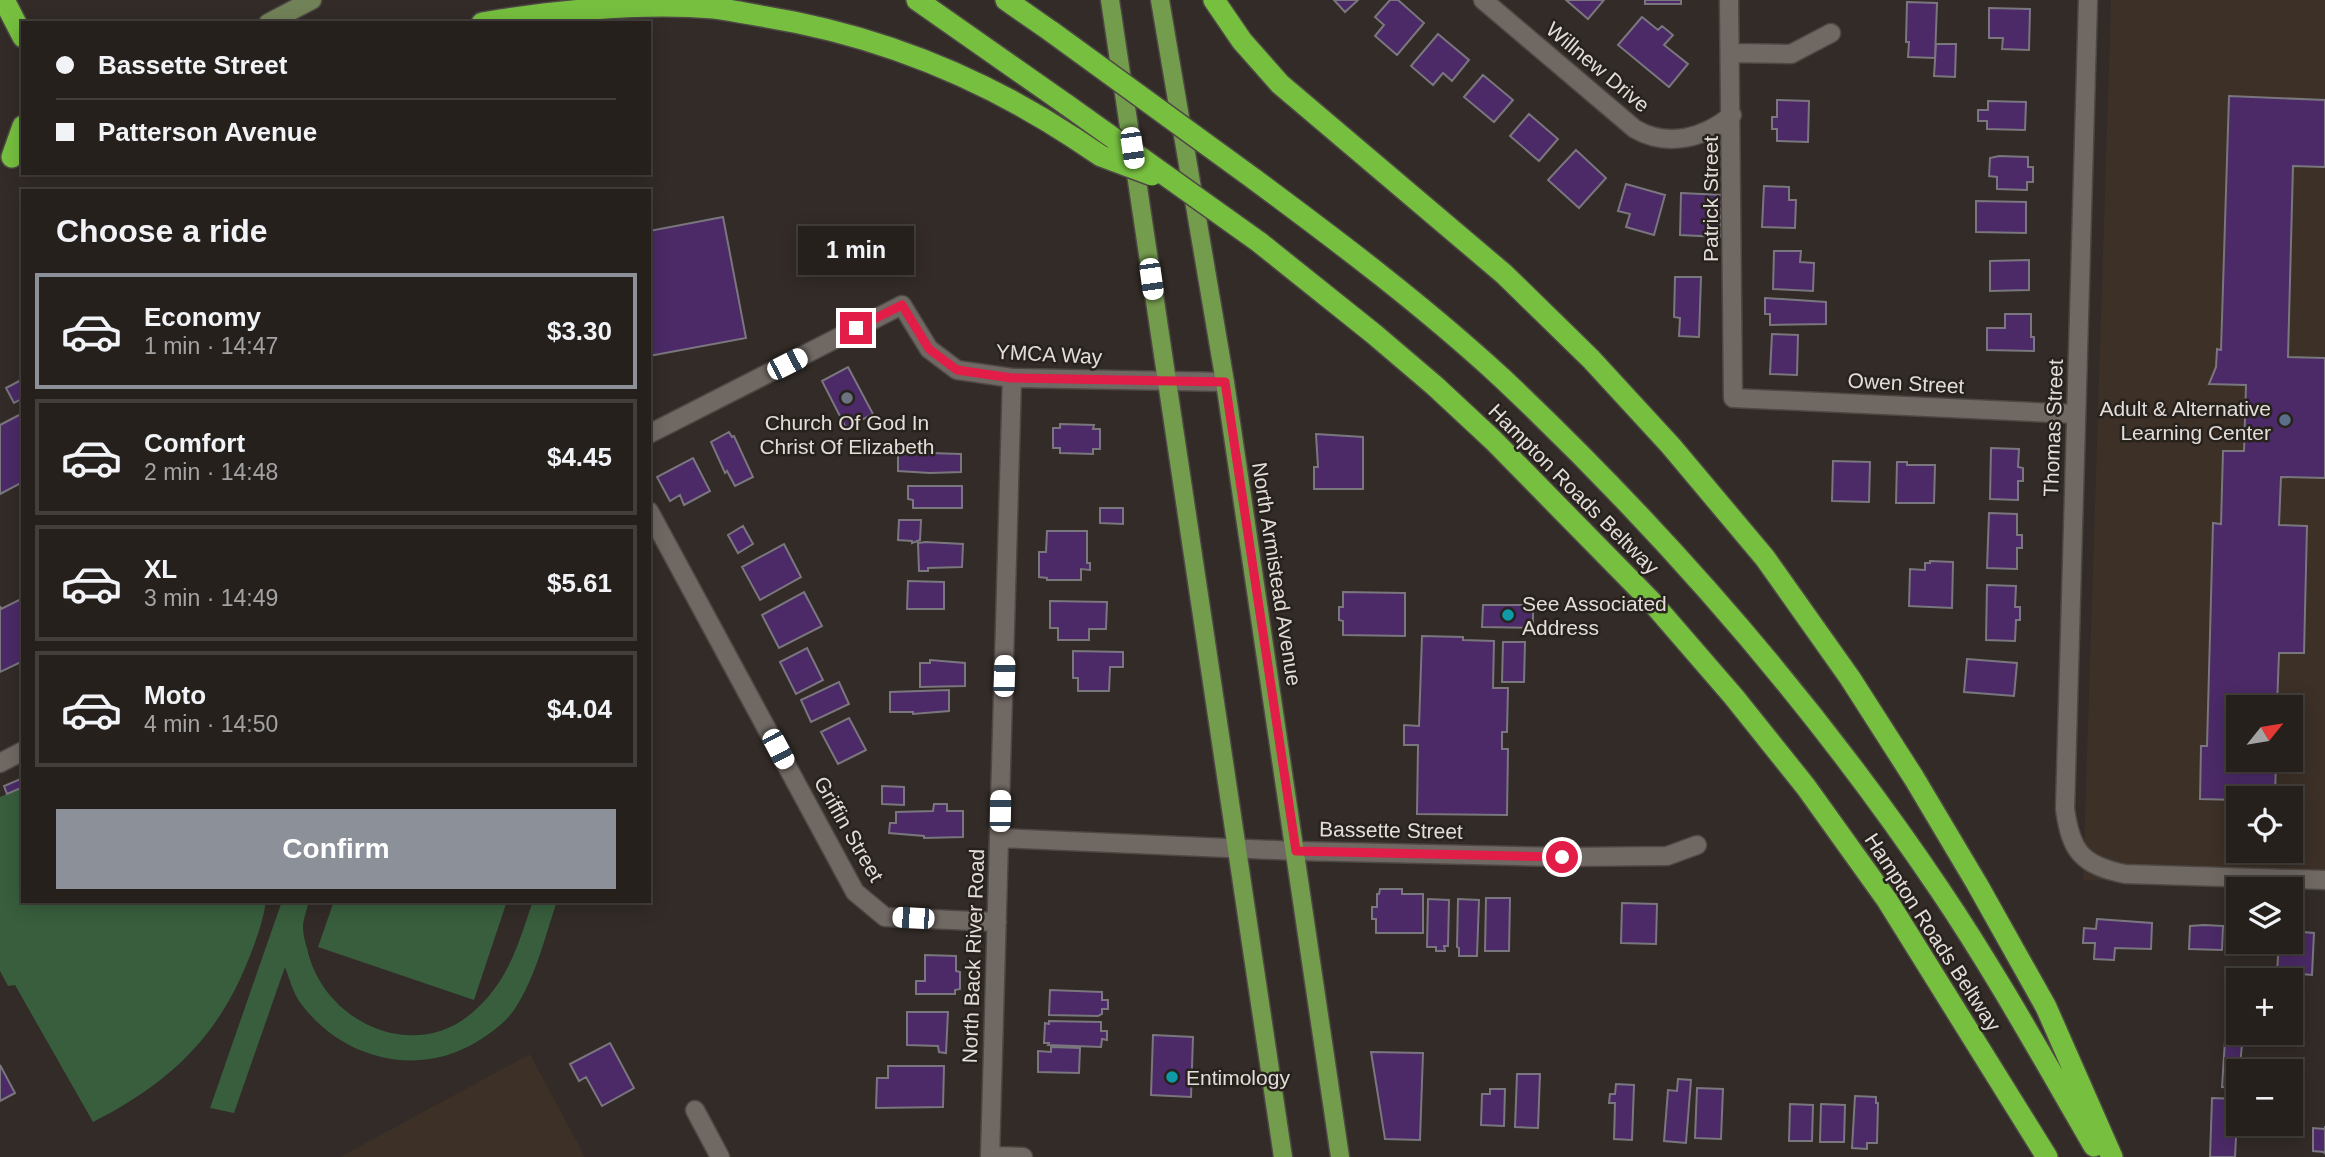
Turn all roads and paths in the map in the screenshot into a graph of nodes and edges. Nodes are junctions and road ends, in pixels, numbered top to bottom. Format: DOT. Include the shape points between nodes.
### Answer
graph roads {
  1 [pos="4,0"];
  2 [pos="312,0"];
  3 [pos="916,0"];
  4 [pos="1006,0"];
  5 [pos="1110,0"];
  6 [pos="1160,0"];
  7 [pos="1214,0"];
  8 [pos="1483,0"];
  9 [pos="1729,0"];
  10 [pos="2088,0"];
  11 [pos="272,21"];
  12 [pos="498,21"];
  13 [pos="21,33"];
  14 [pos="1831,33"];
  15 [pos="1731,53"];
  16 [pos="1732,114"];
  17 [pos="21,133"];
  18 [pos="14,156"];
  19 [pos="1177,184"];
  20 [pos="1012,378"];
  21 [pos="1166,381"];
  22 [pos="1225,382"];
  23 [pos="1733,398"];
  24 [pos="2076,414"];
  25 [pos="651,433"];
  26 [pos="651,515"];
  27 [pos="21,752"];
  28 [pos="0,763"];
  29 [pos="999,838"];
  30 [pos="1697,845"];
  31 [pos="1236,848"];
  32 [pos="1296,851"];
  33 [pos="2325,880"];
  34 [pos="997,922"];
  35 [pos="695,1110"];
  36 [pos="2043,1152"];
  37 [pos="990,1156"];
  38 [pos="720,1157"];
  39 [pos="1023,1157"];
  40 [pos="1283,1157"];
  41 [pos="1340,1157"];
  42 [pos="2101,1157"];
  43 [pos="2112,1157"];
  1 -- 13 [label="highway"];
  2 -- 11 [label="main road"];
  3 -- 19 [label="highway, Hampton Roads Beltway, bridge"];
  4 -- 42 [label="highway, Hampton Roads Beltway, bridge" via="1362,259 1501,377 1685,563 1768,659 1940,890"];
  5 -- 21 [label="main road"];
  6 -- 22 [label="main road, North Armistead Avenue"];
  7 -- 43 [label="highway" via="1280,84 1504,274 1591,359 1765,558 1857,689 1977,884 2046,1007"];
  8 -- 16 [label="street, Willnew Drive" via="1644,135 1682,138 1710,130"];
  9 -- 15 [label="street, Patrick Street"];
  10 -- 24 [label="street, Thomas Street"];
  12 -- 19 [label="highway, bridge" via="610,7 714,8 808,24 947,68 998,92 1101,156"];
  14 -- 15 [label="street" via="1791,54"];
  15 -- 16 [label="street, Patrick Street"];
  16 -- 23 [label="street, Patrick Street"];
  17 -- 18 [label="highway"];
  19 -- 36 [label="highway, Hampton Roads Beltway, bridge" via="1259,242 1445,395 1667,620 1806,787 1887,900"];
  20 -- 21 [label="street, YMCA Way"];
  20 -- 25 [label="street, YMCA Way" via="957,370 929,349 902,305"];
  20 -- 29 [label="street, North Back River Road"];
  21 -- 22 [label="street, YMCA Way"];
  21 -- 31 [label="main road"];
  22 -- 32 [label="main road, North Armistead Avenue"];
  23 -- 24 [label="street, Owen Street"];
  24 -- 33 [label="street, Thomas Street" via="2065,809 2068,834 2079,855 2099,869 2124,874"];
  26 -- 34 [label="street, Griffin Street" via="855,891 885,917"];
  27 -- 28 [label="street"];
  29 -- 31 [label="street, Bassette Street"];
  29 -- 34 [label="street, North Back River Road"];
  30 -- 32 [label="street, Bassette Street" via="1667,856"];
  31 -- 32 [label="street, Bassette Street"];
  31 -- 40 [label="main road"];
  32 -- 41 [label="main road, North Armistead Avenue"];
  34 -- 37 [label="street, North Back River Road"];
  35 -- 38 [label="street"];
  37 -- 39 [label="street"];
}
